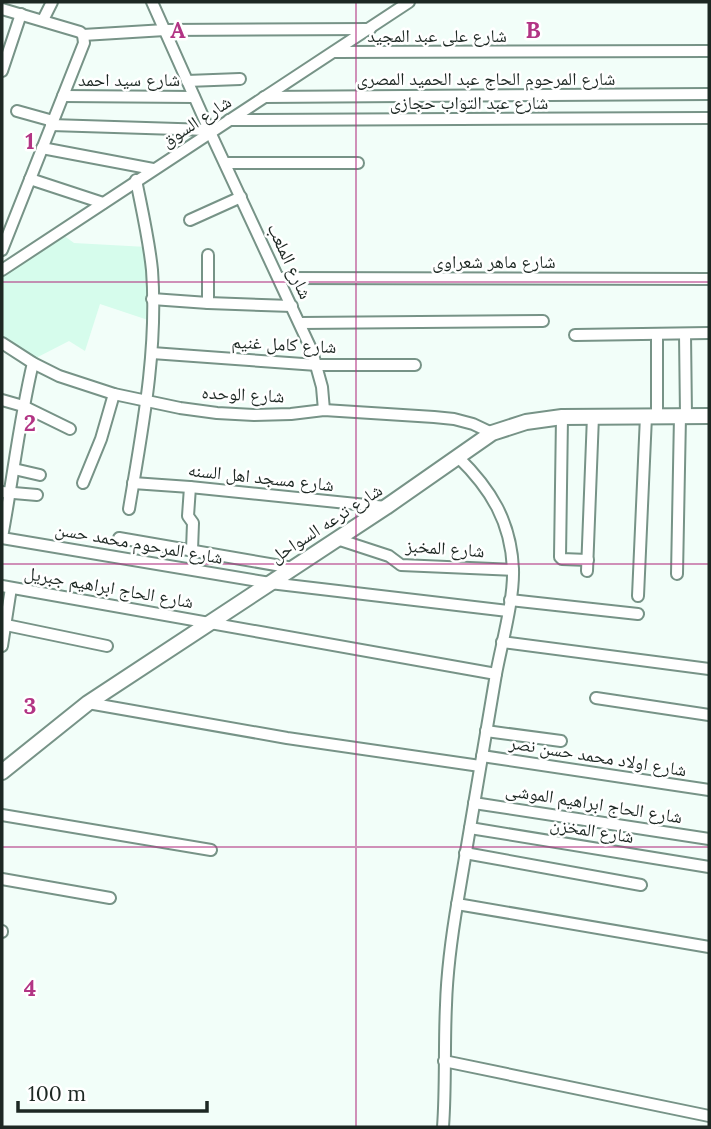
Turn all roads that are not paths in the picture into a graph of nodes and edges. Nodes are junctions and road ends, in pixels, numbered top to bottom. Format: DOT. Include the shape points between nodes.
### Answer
graph roads {
  1 [pos="52,2"];
  2 [pos="152,2"];
  3 [pos="409,2"];
  4 [pos="2,9"];
  5 [pos="18,9"];
  6 [pos="43,20"];
  7 [pos="370,29"];
  8 [pos="164,30"];
  9 [pos="83,41"];
  10 [pos="709,51"];
  11 [pos="333,52"];
  12 [pos="2,71"];
  13 [pos="240,79"];
  14 [pos="187,81"];
  15 [pos="709,94"];
  16 [pos="63,96"];
  17 [pos="194,97"];
  18 [pos="264,97"];
  19 [pos="17,111"];
  20 [pos="709,118"];
  21 [pos="228,120"];
  22 [pos="52,123"];
  23 [pos="210,131"];
  24 [pos="41,148"];
  25 [pos="225,163"];
  26 [pos="358,163"];
  27 [pos="153,169"];
  28 [pos="30,179"];
  29 [pos="136,180"];
  30 [pos="241,197"];
  31 [pos="103,203"];
  32 [pos="190,220"];
  33 [pos="2,250"];
  34 [pos="208,255"];
  35 [pos="2,270"];
  36 [pos="278,278"];
  37 [pos="709,279"];
  38 [pos="152,299"];
  39 [pos="208,303"];
  40 [pos="292,306"];
  41 [pos="543,321"];
  42 [pos="300,323"];
  43 [pos="709,333"];
  44 [pos="657,334"];
  45 [pos="685,334"];
  46 [pos="575,335"];
  47 [pos="2,343"];
  48 [pos="152,353"];
  49 [pos="33,363"];
  50 [pos="317,365"];
  51 [pos="415,365"];
  52 [pos="114,394"];
  53 [pos="2,400"];
  54 [pos="146,401"];
  55 [pos="23,406"];
  56 [pos="324,410"];
  57 [pos="593,416"];
  58 [pos="651,416"];
  59 [pos="683,416"];
  60 [pos="709,416"];
  61 [pos="562,417"];
  62 [pos="70,429"];
  63 [pos="492,433"];
  64 [pos="458,457"];
  65 [pos="14,469"];
  66 [pos="40,475"];
  67 [pos="83,482"];
  68 [pos="133,483"];
  69 [pos="190,487"];
  70 [pos="6,493"];
  71 [pos="37,495"];
  72 [pos="386,507"];
  73 [pos="129,509"];
  74 [pos="2,537"];
  75 [pos="119,538"];
  76 [pos="337,539"];
  77 [pos="192,550"];
  78 [pos="293,568"];
  79 [pos="513,570"];
  80 [pos="677,574"];
  81 [pos="270,583"];
  82 [pos="6,587"];
  83 [pos="638,596"];
  84 [pos="509,605"];
  85 [pos="638,614"];
  86 [pos="210,622"];
  87 [pos="6,625"];
  88 [pos="502,642"];
  89 [pos="2,646"];
  90 [pos="107,646"];
  91 [pos="709,670"];
  92 [pos="496,674"];
  93 [pos="596,698"];
  94 [pos="88,703"];
  95 [pos="709,715"];
  96 [pos="486,731"];
  97 [pos="561,741"];
  98 [pos="481,761"];
  99 [pos="2,772"];
  100 [pos="709,790"];
  101 [pos="474,803"];
  102 [pos="2,815"];
  103 [pos="470,828"];
  104 [pos="709,839"];
  105 [pos="211,850"];
  106 [pos="465,853"];
  107 [pos="709,867"];
  108 [pos="2,879"];
  109 [pos="641,885"];
  110 [pos="110,898"];
  111 [pos="457,904"];
  112 [pos="709,947"];
  113 [pos="444,1061"];
  114 [pos="709,1116"];
  115 [pos="443,1127"];
  1 -- 6 [label="street"];
  2 -- 8 [label="street, شارع الملعب"];
  3 -- 7 [label="street, شارع السوق"];
  4 -- 5 [label="street"];
  5 -- 6 [label="street"];
  5 -- 12 [label="street"];
  6 -- 9 [label="street" via="80,32"];
  7 -- 8 [label="street"];
  7 -- 11 [label="street, شارع السوق"];
  8 -- 9 [label="street"];
  8 -- 14 [label="street, شارع الملعب"];
  9 -- 16 [label="street"];
  10 -- 11 [label="street, شارع على عبد المجيد"];
  11 -- 18 [label="street, شارع السوق"];
  13 -- 14 [label="street"];
  14 -- 17 [label="street, شارع الملعب"];
  15 -- 18 [label="street, شارع المرحوم الحاج عبد الحميد المصرى"];
  16 -- 17 [label="street, شارع سيد احمد"];
  16 -- 22 [label="street"];
  17 -- 23 [label="street, شارع الملعب"];
  18 -- 21 [label="street, شارع السوق"];
  19 -- 22 [label="street"];
  20 -- 21 [label="street, شارع عبد التواب حجازى"];
  21 -- 23 [label="street, شارع السوق"];
  22 -- 23 [label="street"];
  22 -- 24 [label="street"];
  23 -- 25 [label="street, شارع الملعب"];
  23 -- 27 [label="street, شارع السوق"];
  24 -- 27 [label="street"];
  24 -- 28 [label="street"];
  25 -- 26 [label="street"];
  25 -- 30 [label="street, شارع الملعب"];
  27 -- 29 [label="street, شارع السوق"];
  28 -- 31 [label="street"];
  28 -- 33 [label="street"];
  29 -- 31 [label="street, شارع السوق"];
  29 -- 38 [label="street" via="148,242"];
  30 -- 32 [label="street"];
  30 -- 36 [label="street, شارع الملعب"];
  31 -- 35 [label="street, شارع السوق"];
  34 -- 39 [label="street"];
  36 -- 37 [label="street, شارع ماهر شعراوى"];
  36 -- 40 [label="street, شارع الملعب"];
  38 -- 39 [label="street"];
  38 -- 48 [label="street"];
  39 -- 40 [label="street"];
  40 -- 42 [label="street, شارع الملعب"];
  41 -- 42 [label="street"];
  42 -- 50 [label="street, شارع الملعب"];
  43 -- 45 [label="street"];
  44 -- 45 [label="street"];
  44 -- 46 [label="street"];
  44 -- 58 [label="street"];
  45 -- 59 [label="street"];
  47 -- 49 [label="street, شارع الوحده"];
  48 -- 50 [label="street, شارع كامل غنيم"];
  48 -- 54 [label="street"];
  49 -- 52 [label="street, شارع الوحده"];
  49 -- 55 [label="street"];
  50 -- 51 [label="street, شارع كامل غنيم"];
  50 -- 56 [label="street, شارع الملعب"];
  52 -- 54 [label="street, شارع الوحده"];
  52 -- 67 [label="street"];
  53 -- 55 [label="street"];
  54 -- 56 [label="street, شارع الوحده" via="254,415"];
  54 -- 68 [label="street"];
  55 -- 62 [label="street"];
  55 -- 65 [label="street"];
  56 -- 63 [label="street, شارع الوحده" via="454,419"];
  57 -- 58 [label="main road, شارع ترعه السواحل"];
  57 -- 61 [label="main road, شارع ترعه السواحل"];
  57 -- 61 [label="street" via="588,566 560,557"];
  58 -- 59 [label="main road, شارع ترعه السواحل"];
  58 -- 83 [label="street"];
  59 -- 60 [label="main road, شارع ترعه السواحل"];
  59 -- 80 [label="street"];
  61 -- 63 [label="main road, شارع ترعه السواحل"];
  63 -- 64 [label="main road, شارع ترعه السواحل"];
  64 -- 72 [label="main road, شارع ترعه السواحل"];
  64 -- 79 [label="street" via="498,508"];
  65 -- 66 [label="street"];
  65 -- 70 [label="street"];
  68 -- 69 [label="street, شارع مسجد اهل السنه"];
  68 -- 73 [label="street"];
  69 -- 72 [label="street, شارع مسجد اهل السنه"];
  69 -- 77 [label="street"];
  70 -- 71 [label="street"];
  70 -- 74 [label="street"];
  72 -- 76 [label="main road, شارع ترعه السواحل"];
  74 -- 81 [label="street, شارع المرحوم محمد حسن"];
  75 -- 77 [label="street"];
  76 -- 78 [label="main road, شارع ترعه السواحل"];
  76 -- 79 [label="street, شارع المخبز" via="389,556 401,565"];
  77 -- 78 [label="street"];
  78 -- 81 [label="main road, شارع ترعه السواحل"];
  79 -- 84 [label="street"];
  81 -- 84 [label="street, شارع المرحوم محمد حسن"];
  81 -- 86 [label="main road, شارع ترعه السواحل"];
  82 -- 86 [label="street, شارع الحاج ابراهيم جبريل"];
  82 -- 87 [label="street"];
  84 -- 85 [label="street, شارع المرحوم محمد حسن"];
  84 -- 88 [label="street"];
  86 -- 92 [label="street, شارع الحاج ابراهيم جبريل"];
  86 -- 94 [label="main road, شارع ترعه السواحل"];
  87 -- 89 [label="street"];
  87 -- 90 [label="street"];
  88 -- 91 [label="street"];
  88 -- 92 [label="street"];
  92 -- 96 [label="street"];
  93 -- 95 [label="street"];
  94 -- 98 [label="street, شارع اولاد محمد حسن نصر" via="287,738"];
  94 -- 99 [label="main road, شارع ترعه السواحل"];
  96 -- 97 [label="street"];
  96 -- 98 [label="street"];
  98 -- 100 [label="street, شارع اولاد محمد حسن نصر"];
  98 -- 101 [label="street"];
  101 -- 103 [label="street"];
  101 -- 104 [label="street, شارع الحاج ابراهيم الموشى"];
  102 -- 105 [label="street"];
  103 -- 106 [label="street"];
  103 -- 107 [label="street, شارع المخزن"];
  106 -- 109 [label="street"];
  106 -- 111 [label="street"];
  108 -- 110 [label="street"];
  111 -- 112 [label="street"];
  111 -- 113 [label="street" via="447,977"];
  113 -- 114 [label="street"];
  113 -- 115 [label="street"];
}
